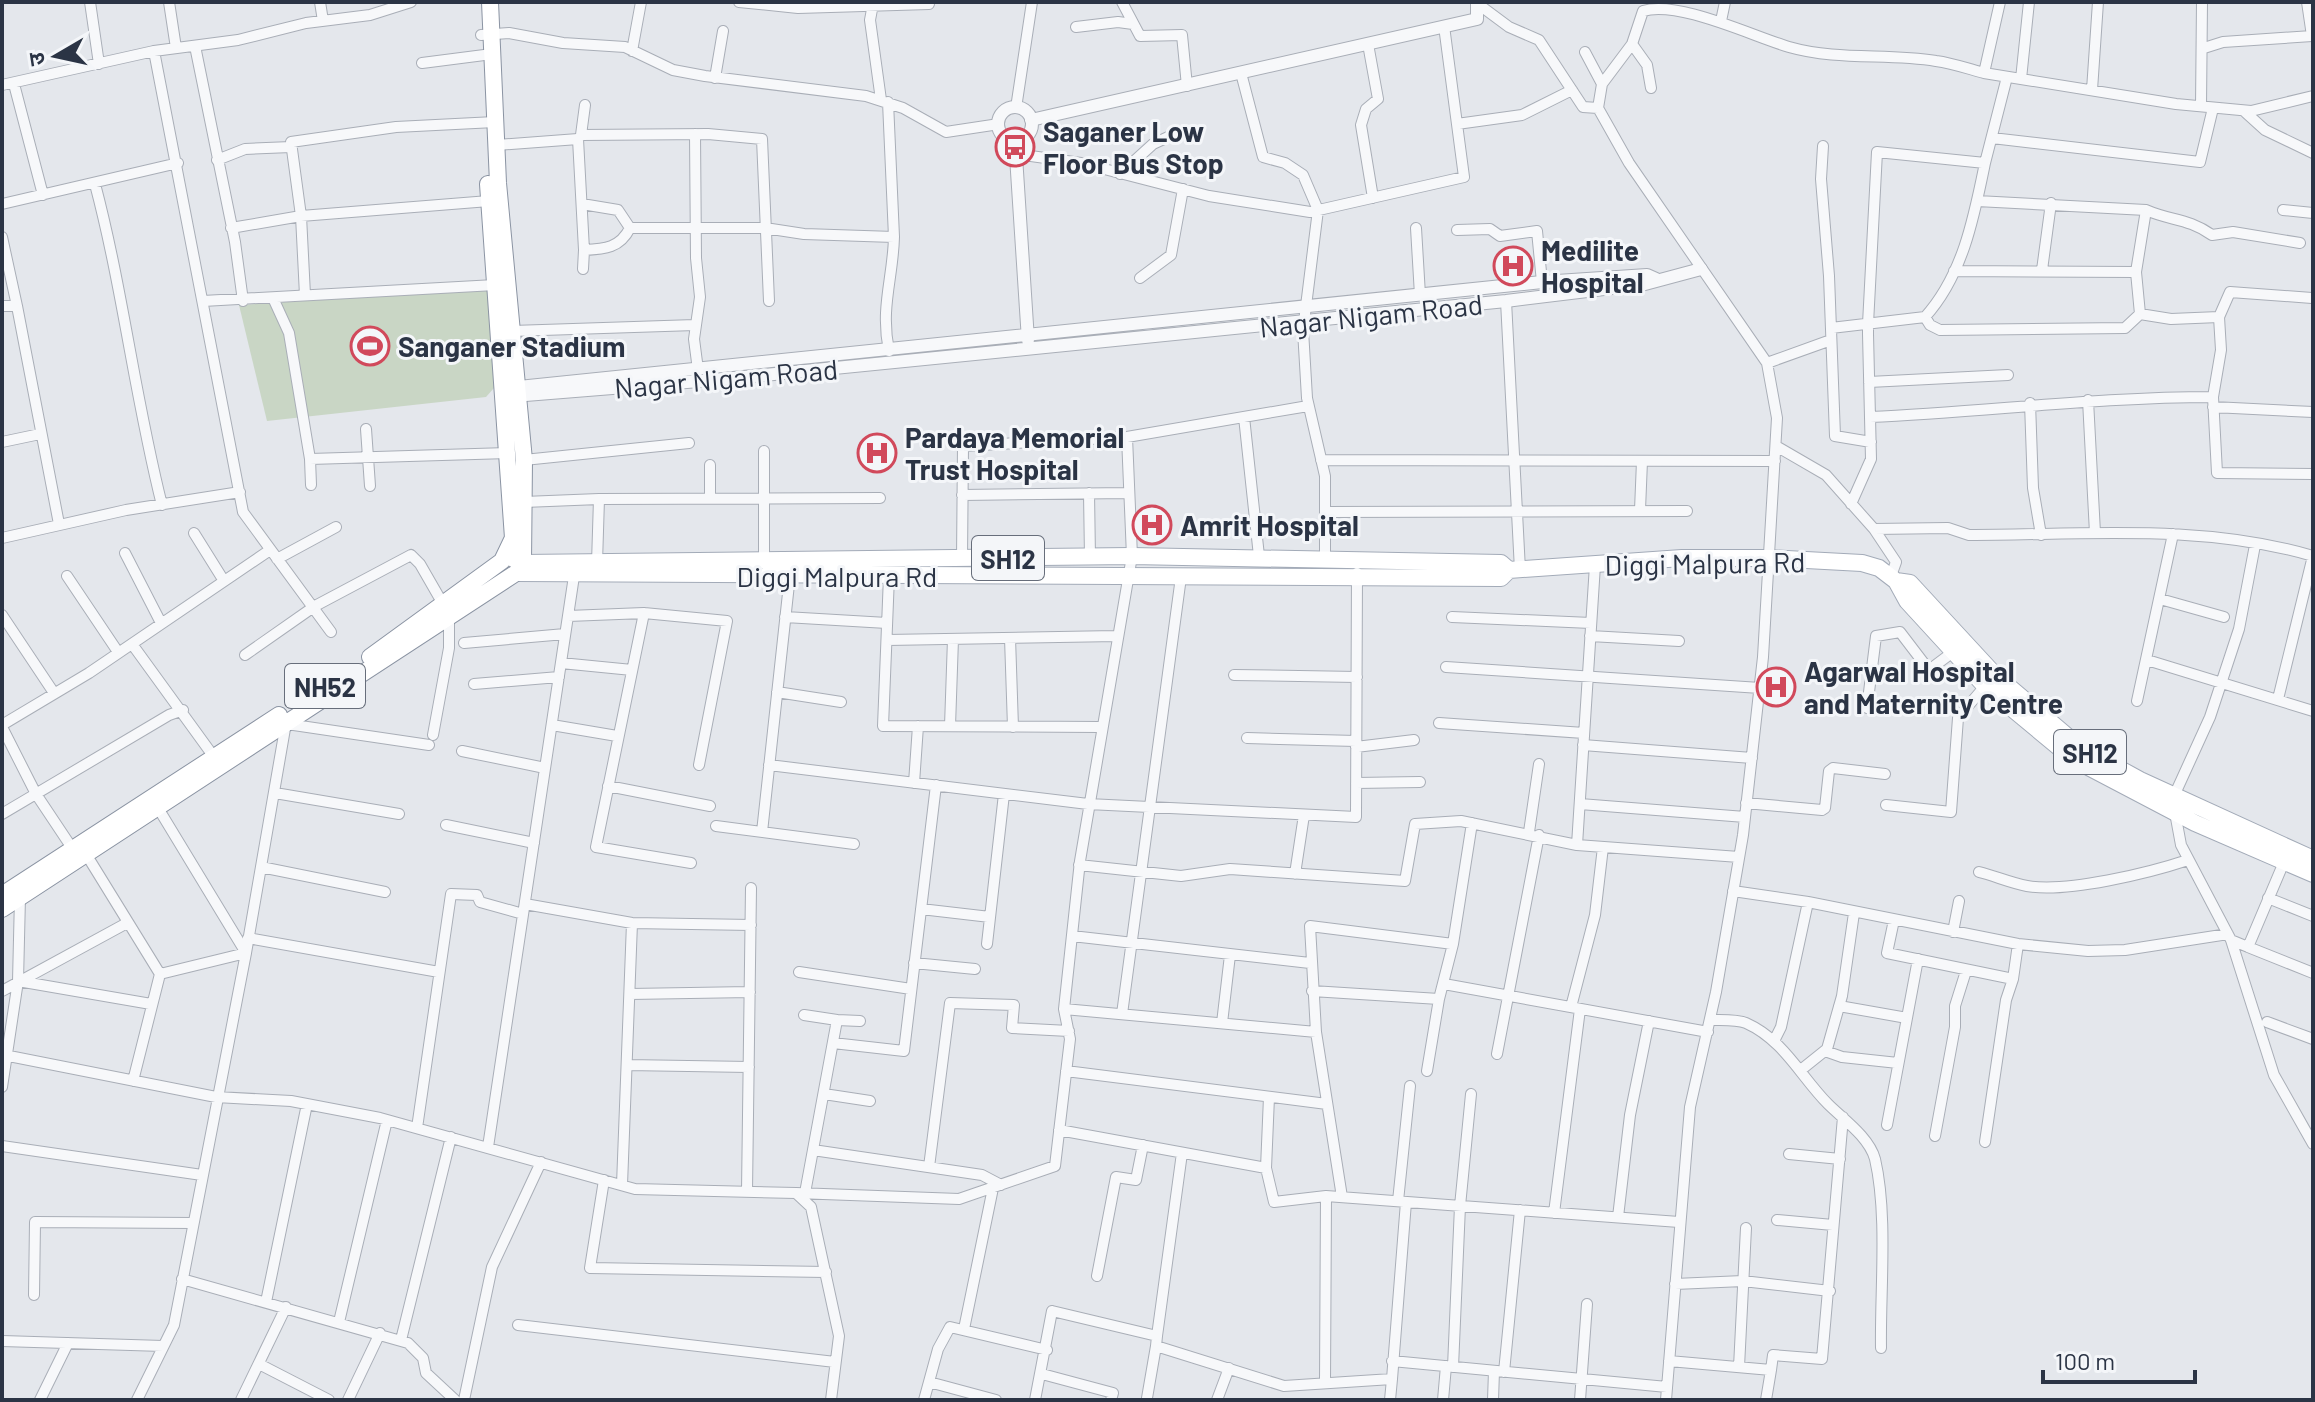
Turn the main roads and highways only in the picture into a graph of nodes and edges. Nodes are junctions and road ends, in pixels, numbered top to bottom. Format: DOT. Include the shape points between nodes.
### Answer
graph roads {
  1 [pos="479,2"];
  2 [pos="490,2"];
  3 [pos="486,35"];
  4 [pos="490,122"];
  5 [pos="511,392"];
  6 [pos="516,457"];
  7 [pos="512,563"];
  8 [pos="1514,570"];
  9 [pos="1899,580"];
  10 [pos="284,719"];
  11 [pos="155,802"];
  12 [pos="2175,805"];
  13 [pos="79,851"];
  14 [pos="2313,859"];
  15 [pos="2313,874"];
  16 [pos="2,895"];
  17 [pos="2,909"];
  1 -- 3 [label="main road"];
  2 -- 3 [label="main road"];
  3 -- 4 [label="main road"];
  4 -- 5 [label="main road" via="495,285"];
  4 -- 5 [label="main road" via="497,145 512,331"];
  5 -- 6 [label="main road"];
  6 -- 7 [label="main road"];
  6 -- 7 [label="main road" via="524,502"];
  7 -- 8 [label="main road, Diggi Malpura Rd / SH12" via="1259,556 1501,563"];
  7 -- 8 [label="main road, Diggi Malpura Rd" via="574,576 1501,578"];
  7 -- 10 [label="main road, NH52"];
  8 -- 9 [label="main road, Diggi Malpura Rd / SH12" via="1682,558 1768,558 1862,563"];
  9 -- 12 [label="main road, Diggi Malpura Rd / SH12" via="1994,674 2080,747"];
  9 -- 12 [label="main road, Diggi Malpura Rd" via="1900,592 1985,686 2073,759"];
  10 -- 11 [label="main road, NH52"];
  10 -- 11 [label="main road, NH52" via="214,757"];
  11 -- 13 [label="main road, NH52"];
  12 -- 14 [label="main road, Diggi Malpura Rd / SH12"];
  12 -- 15 [label="main road, Diggi Malpura Rd"];
  13 -- 16 [label="main road, NH52"];
  13 -- 17 [label="main road, NH52"];
}
